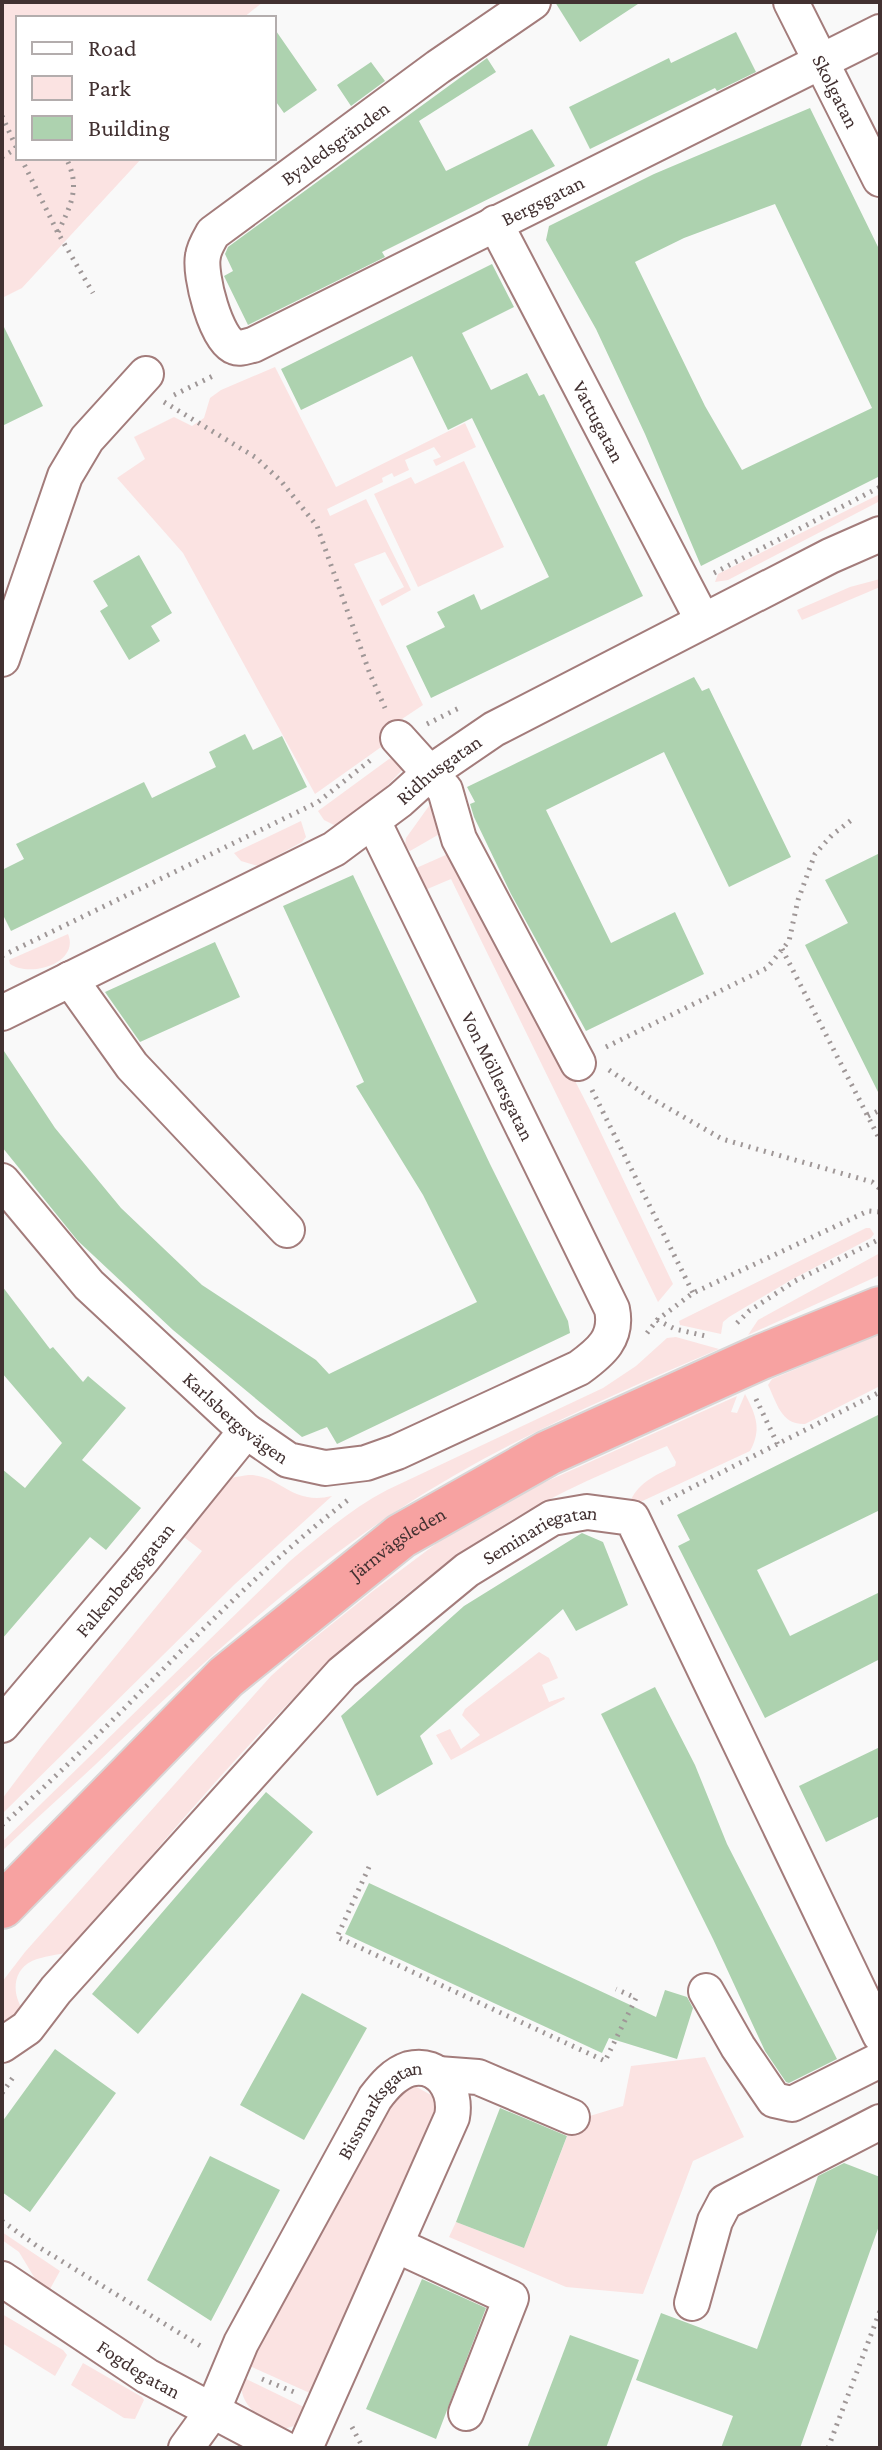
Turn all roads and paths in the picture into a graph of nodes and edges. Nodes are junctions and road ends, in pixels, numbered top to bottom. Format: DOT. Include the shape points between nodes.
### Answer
graph roads {
  1 [pos="533,2"];
  2 [pos="791,2"];
  3 [pos="880,32"];
  4 [pos="821,61"];
  5 [pos="2,116"];
  6 [pos="16,145"];
  7 [pos="22,160"];
  8 [pos="67,160"];
  9 [pos="880,179"];
  10 [pos="495,223"];
  11 [pos="58,233"];
  12 [pos="93,293"];
  13 [pos="214,319"];
  14 [pos="154,387"];
  15 [pos="880,534"];
  16 [pos="703,621"];
  17 [pos="2,659"];
  18 [pos="398,738"];
  19 [pos="431,772"];
  20 [pos="854,818"];
  21 [pos="373,821"];
  22 [pos="782,949"];
  23 [pos="2,956"];
  24 [pos="70,979"];
  25 [pos="5,1003"];
  26 [pos="583,1059"];
  27 [pos="880,1110"];
  28 [pos="868,1116"];
  29 [pos="880,1140"];
  30 [pos="2,1181"];
  31 [pos="880,1189"];
  32 [pos="880,1212"];
  33 [pos="287,1230"];
  34 [pos="880,1239"];
  35 [pos="693,1293"];
  36 [pos="880,1309"];
  37 [pos="657,1320"];
  38 [pos="733,1334"];
  39 [pos="627,1338"];
  40 [pos="724,1340"];
  41 [pos="752,1390"];
  42 [pos="880,1392"];
  43 [pos="246,1431"];
  44 [pos="778,1445"];
  45 [pos="632,1518"];
  46 [pos="2,1725"];
  47 [pos="369,1867"];
  48 [pos="2,1906"];
  49 [pos="616,1989"];
  50 [pos="706,1991"];
  51 [pos="880,2035"];
  52 [pos="2,2045"];
  53 [pos="880,2060"];
  54 [pos="438,2074"];
  55 [pos="572,2117"];
  56 [pos="880,2122"];
  57 [pos="2,2221"];
  58 [pos="396,2245"];
  59 [pos="2,2279"];
  60 [pos="692,2303"];
  61 [pos="880,2311"];
  62 [pos="232,2362"];
  63 [pos="326,2405"];
  64 [pos="212,2412"];
  65 [pos="466,2413"];
  66 [pos="186,2448"];
  67 [pos="283,2448"];
  68 [pos="305,2448"];
  69 [pos="363,2448"];
  70 [pos="828,2448"];
  1 -- 13 [label="street, Byaledsgränden" via="213,233 202,272"];
  2 -- 4 [label="street, Skolgatan"];
  3 -- 4 [label="street, Bergsgatan"];
  4 -- 9 [label="street, Skolgatan"];
  4 -- 10 [label="street, Bergsgatan"];
  5 -- 6 [label="path"];
  7 -- 11 [label="path"];
  8 -- 11 [label="path" via="74,198"];
  10 -- 13 [label="street, Bergsgatan" via="253,345 230,345"];
  10 -- 16 [label="street, Vattugatan"];
  11 -- 12 [label="path"];
  14 -- 17 [label="street" via="87,439 65,476"];
  14 -- 18 [label="path" via="255,457 317,526"];
  15 -- 16 [label="street, Ridhusgatan"];
  16 -- 19 [label="street, Ridhusgatan" via="494,729"];
  18 -- 19 [label="street"];
  18 -- 23 [label="path" via="318,802"];
  19 -- 21 [label="street, Ridhusgatan"];
  19 -- 26 [label="street" via="445,790 459,839"];
  20 -- 22 [label="path" via="815,854"];
  21 -- 24 [label="street, Ridhusgatan" via="329,851"];
  21 -- 39 [label="street, Von Möllersgatan"];
  22 -- 26 [label="path" via="767,968"];
  22 -- 28 [label="path"];
  24 -- 25 [label="street, Ridhusgatan"];
  24 -- 33 [label="street" via="132,1066"];
  26 -- 31 [label="path" via="722,1139 872,1182"];
  26 -- 35 [label="path"];
  27 -- 28 [label="path"];
  28 -- 29 [label="path"];
  30 -- 43 [label="street, Karlsbergsvägen" via="89,1285"];
  32 -- 35 [label="path" via="868,1211"];
  34 -- 38 [label="path" via="795,1281 749,1311"];
  35 -- 37 [label="path"];
  36 -- 48 [label="highway, Järnvägsleden" via="548,1453 401,1536 226,1677"];
  37 -- 39 [label="path"];
  37 -- 40 [label="path"];
  39 -- 43 [label="street, Karlsbergsvägen" via="565,1374 366,1463 325,1468 288,1460"];
  41 -- 44 [label="path"];
  42 -- 44 [label="path"];
  43 -- 46 [label="street, Falkenbergsgatan"];
  44 -- 45 [label="path"];
  45 -- 51 [label="street, Seminariegatan"];
  45 -- 52 [label="street, Seminariegatan" via="587,1512 552,1518 467,1570 342,1673 27,2028"];
  47 -- 49 [label="path" via="337,1937 605,2061 636,1998"];
  50 -- 53 [label="street" via="774,2100 792,2104"];
  54 -- 55 [label="street" via="478,2077"];
  54 -- 58 [label="street, Bissmarksgatan" via="453,2093 452,2117"];
  54 -- 62 [label="street, Bissmarksgatan" via="413,2068 398,2074 375,2098"];
  56 -- 60 [label="street" via="725,2202"];
  57 -- 62 [label="path" via="180,2336"];
  58 -- 63 [label="street, Bissmarksgatan"];
  58 -- 65 [label="street" via="511,2298"];
  59 -- 64 [label="street, Fogdegatan" via="147,2376"];
  61 -- 70 [label="path"];
  62 -- 63 [label="path"];
  62 -- 64 [label="street, Bissmarksgatan"];
  63 -- 68 [label="street, Bissmarksgatan"];
  63 -- 69 [label="path" via="346,2416"];
  64 -- 66 [label="street, Bissmarksgatan"];
  64 -- 67 [label="street, Fogdegatan"];
}
